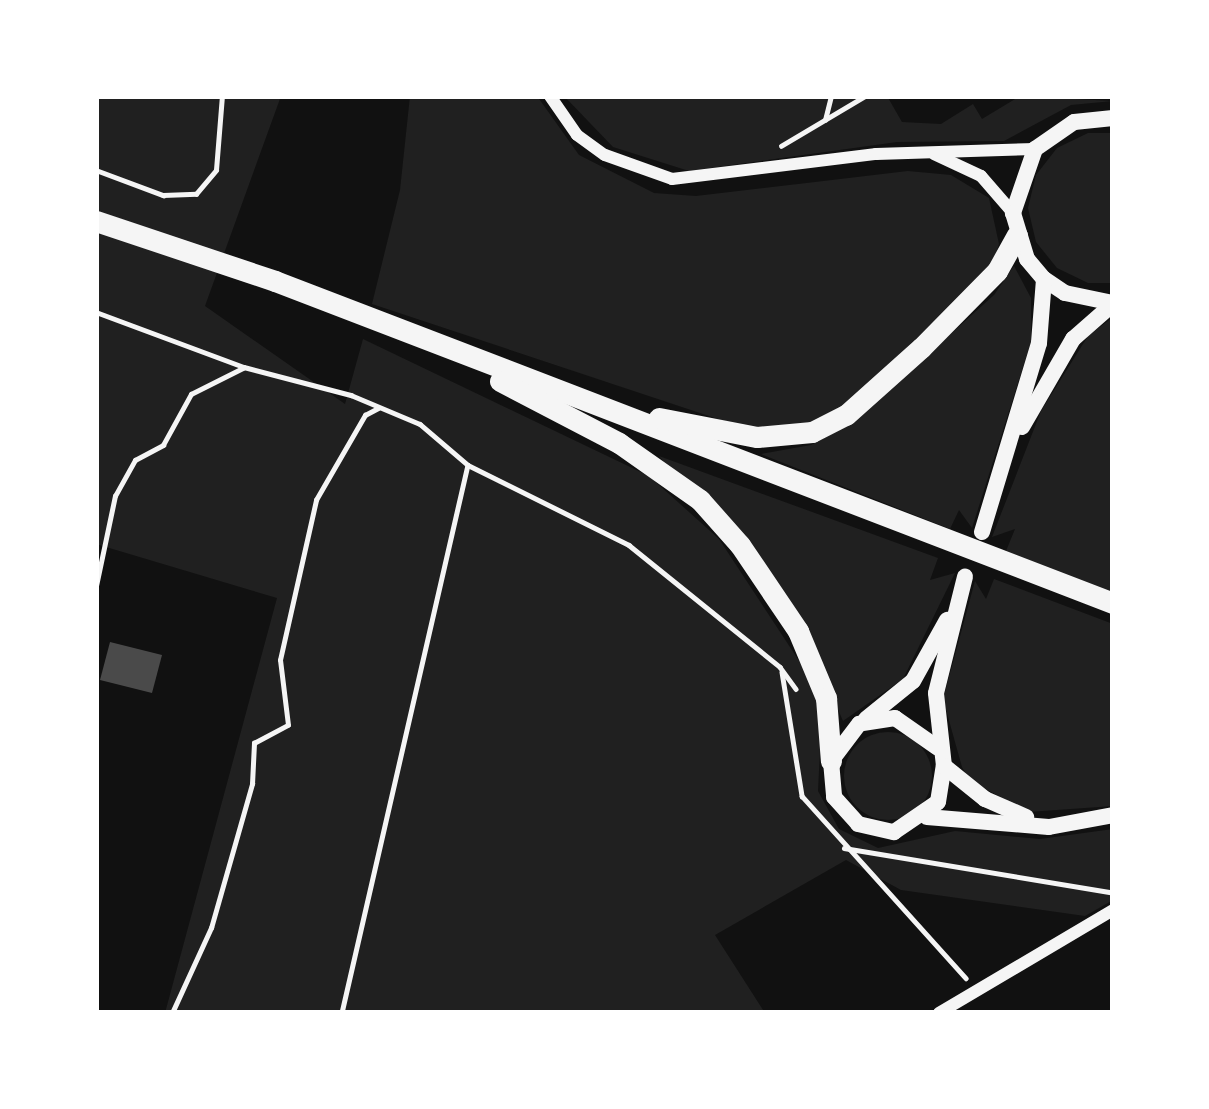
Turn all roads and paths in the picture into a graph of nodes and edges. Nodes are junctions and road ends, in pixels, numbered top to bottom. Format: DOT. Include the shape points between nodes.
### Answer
graph roads {
  1 [pos="221,96"];
  2 [pos="550,96"];
  3 [pos="831,96"];
  4 [pos="866,96"];
  5 [pos="1113,118"];
  6 [pos="825,120"];
  7 [pos="774,147"];
  8 [pos="1035,149"];
  9 [pos="928,152"];
  10 [pos="96,170"];
  11 [pos="96,221"];
  12 [pos="1015,224"];
  13 [pos="1044,279"];
  14 [pos="1113,303"];
  15 [pos="96,312"];
  16 [pos="381,322"];
  17 [pos="244,367"];
  18 [pos="378,407"];
  19 [pos="601,407"];
  20 [pos="1009,449"];
  21 [pos="468,465"];
  22 [pos="982,532"];
  23 [pos="965,577"];
  24 [pos="96,586"];
  25 [pos="1113,603"];
  26 [pos="956,604"];
  27 [pos="780,667"];
  28 [pos="859,724"];
  29 [pos="941,757"];
  30 [pos="831,761"];
  31 [pos="1113,815"];
  32 [pos="927,817"];
  33 [pos="1049,827"];
  34 [pos="844,848"];
  35 [pos="1113,893"];
  36 [pos="1113,910"];
  37 [pos="172,1013"];
  38 [pos="342,1013"];
  39 [pos="939,1013"];
  1 -- 10 [label="path" via="216,170 196,194 163,195"];
  2 -- 9 [label="street" via="578,135 643,174 710,178"];
  3 -- 6 [label="path"];
  4 -- 6 [label="path"];
  5 -- 8 [label="street" via="1074,122"];
  6 -- 7 [label="path" via="797,142"];
  8 -- 9 [label="street"];
  8 -- 12 [label="street"];
  9 -- 12 [label="street" via="981,176"];
  11 -- 16 [label="main road"];
  12 -- 13 [label="street"];
  12 -- 19 [label="main road" via="998,271 846,415 812,433 757,437"];
  13 -- 14 [label="street" via="1077,297"];
  13 -- 20 [label="street" via="1039,343"];
  14 -- 20 [label="street" via="1073,339"];
  15 -- 17 [label="path"];
  16 -- 19 [label="main road"];
  16 -- 30 [label="main road" via="619,443 700,500 798,631 826,698"];
  17 -- 18 [label="path"];
  17 -- 24 [label="path" via="191,394 163,445 135,460 115,496"];
  18 -- 21 [label="path" via="420,424"];
  18 -- 37 [label="path" via="365,415 316,500 280,660 288,725 254,743 252,784 211,928"];
  19 -- 25 [label="main road"];
  20 -- 22 [label="street"];
  21 -- 27 [label="path" via="628,545"];
  21 -- 38 [label="path"];
  23 -- 26 [label="street"];
  26 -- 28 [label="street" via="913,681"];
  26 -- 29 [label="street" via="936,693"];
  28 -- 29 [label="street" via="895,718"];
  28 -- 30 [label="street"];
  29 -- 32 [label="street"];
  29 -- 33 [label="street" via="985,799"];
  30 -- 32 [label="street" via="834,797 858,824 894,832"];
  31 -- 33 [label="street"];
  32 -- 33 [label="street"];
  34 -- 35 [label="path"];
  36 -- 39 [label="street"];
}
